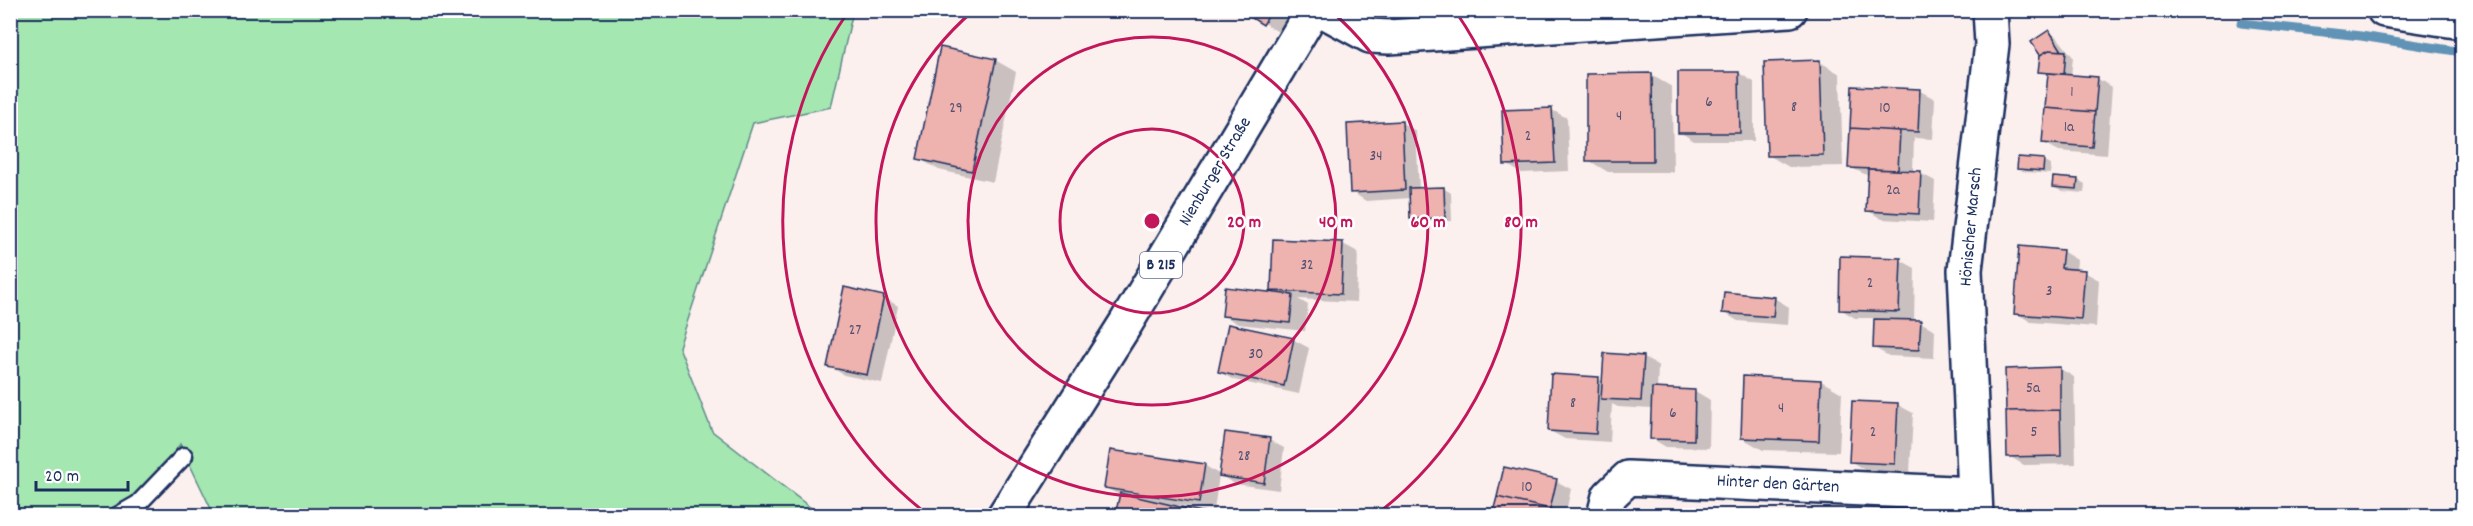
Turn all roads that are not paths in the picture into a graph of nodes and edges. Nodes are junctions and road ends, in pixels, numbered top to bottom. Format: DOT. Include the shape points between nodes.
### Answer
graph roads {
  1 [pos="1313,10"];
  2 [pos="1322,10"];
  3 [pos="1790,10"];
  4 [pos="1990,10"];
  5 [pos="2384,10"];
  6 [pos="2463,22"];
  7 [pos="184,456"];
  8 [pos="1975,505"];
  9 [pos="117,516"];
  10 [pos="1004,516"];
  11 [pos="1604,516"];
  1 -- 10 [label="street, Nienburger Straße / B 215" via="1126,323"];
  2 -- 3 [label="street" via="1370,36 1389,37"];
  4 -- 8 [label="street, Hönischer Marsch" via="1992,44 1965,270"];
  5 -- 6 [label="street"];
  7 -- 9 [label="lane" via="138,504"];
  8 -- 11 [label="street, Hinter den Gärten" via="1628,478 1609,496"];
}
